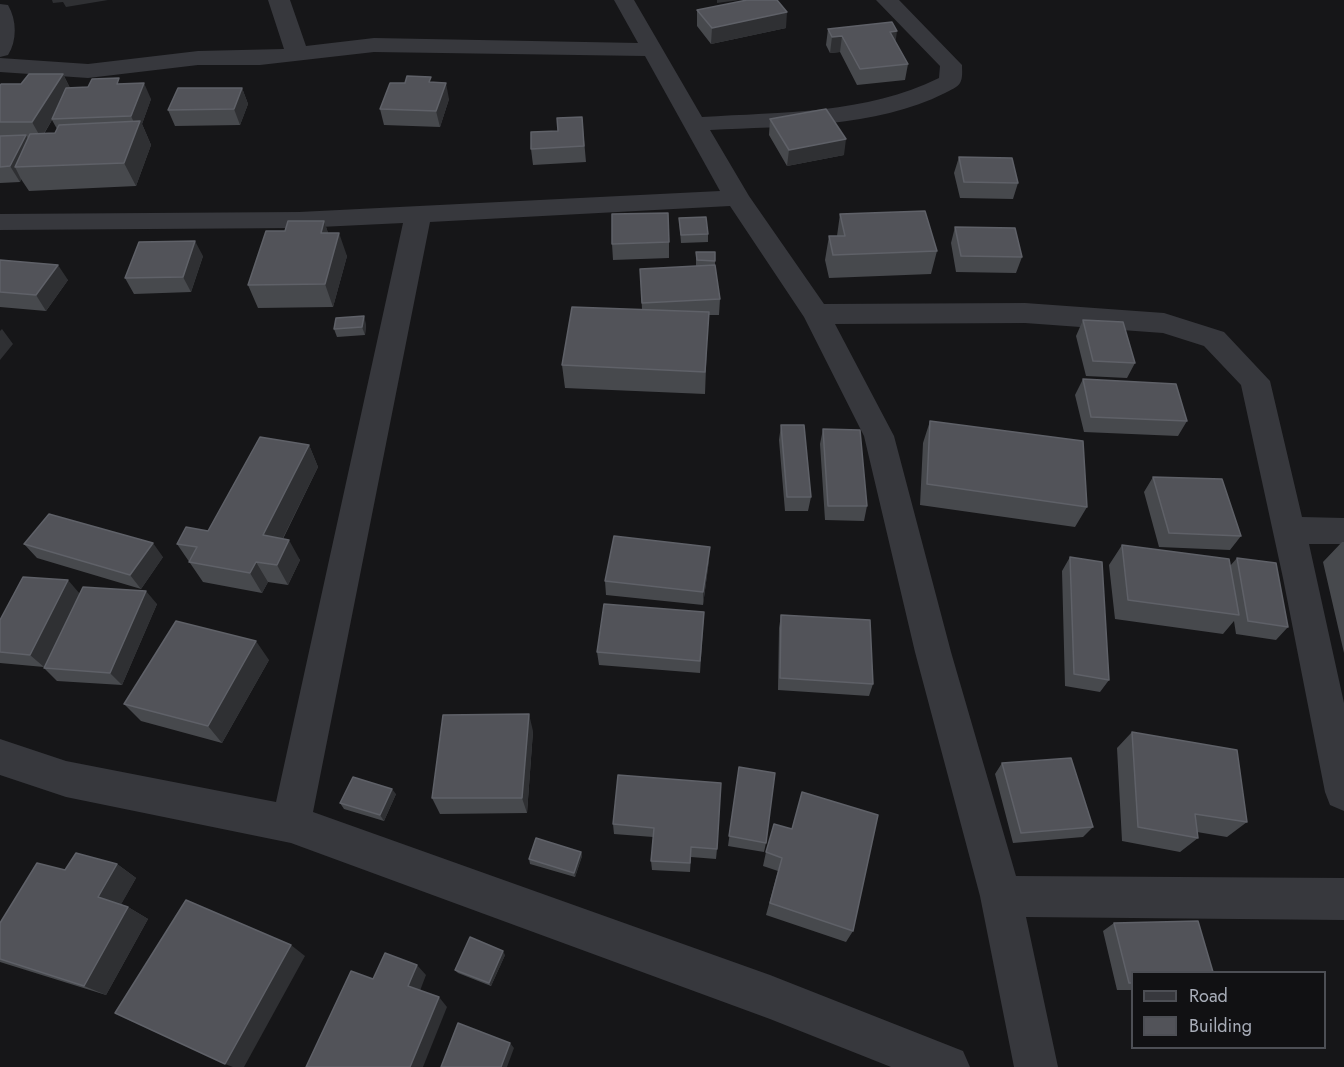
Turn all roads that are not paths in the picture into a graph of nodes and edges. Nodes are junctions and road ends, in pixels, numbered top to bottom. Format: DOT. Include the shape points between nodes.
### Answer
graph roads {
  1 [pos="2,0"];
  2 [pos="279,0"];
  3 [pos="624,0"];
  4 [pos="887,0"];
  5 [pos="0,9"];
  6 [pos="0,50"];
  7 [pos="654,50"];
  8 [pos="297,53"];
  9 [pos="0,65"];
  10 [pos="697,124"];
  11 [pos="737,198"];
  12 [pos="418,215"];
  13 [pos="0,222"];
  14 [pos="816,314"];
  15 [pos="1289,530"];
  16 [pos="1344,531"];
  17 [pos="0,757"];
  18 [pos="1344,792"];
  19 [pos="291,824"];
  20 [pos="1001,896"];
  21 [pos="1344,899"];
  22 [pos="946,1067"];
  23 [pos="1036,1067"];
  1 -- 5 [label="street"];
  2 -- 8 [label="street"];
  3 -- 7 [label="street"];
  4 -- 10 [label="street" via="951,65 950,81 933,92 846,113"];
  5 -- 6 [label="street" via="4,36"];
  7 -- 8 [label="street" via="374,45"];
  7 -- 10 [label="street"];
  8 -- 9 [label="street" via="260,58 198,58 88,71"];
  10 -- 11 [label="street"];
  11 -- 12 [label="street"];
  11 -- 14 [label="street"];
  12 -- 13 [label="street" via="299,220"];
  12 -- 19 [label="street"];
  14 -- 15 [label="street" via="1025,314 1164,323 1214,339 1255,381"];
  14 -- 20 [label="street" via="879,436 933,652"];
  15 -- 16 [label="street"];
  15 -- 18 [label="street"];
  17 -- 19 [label="street" via="66,779"];
  19 -- 22 [label="street" via="770,997"];
  20 -- 21 [label="street"];
  20 -- 23 [label="street"];
}
